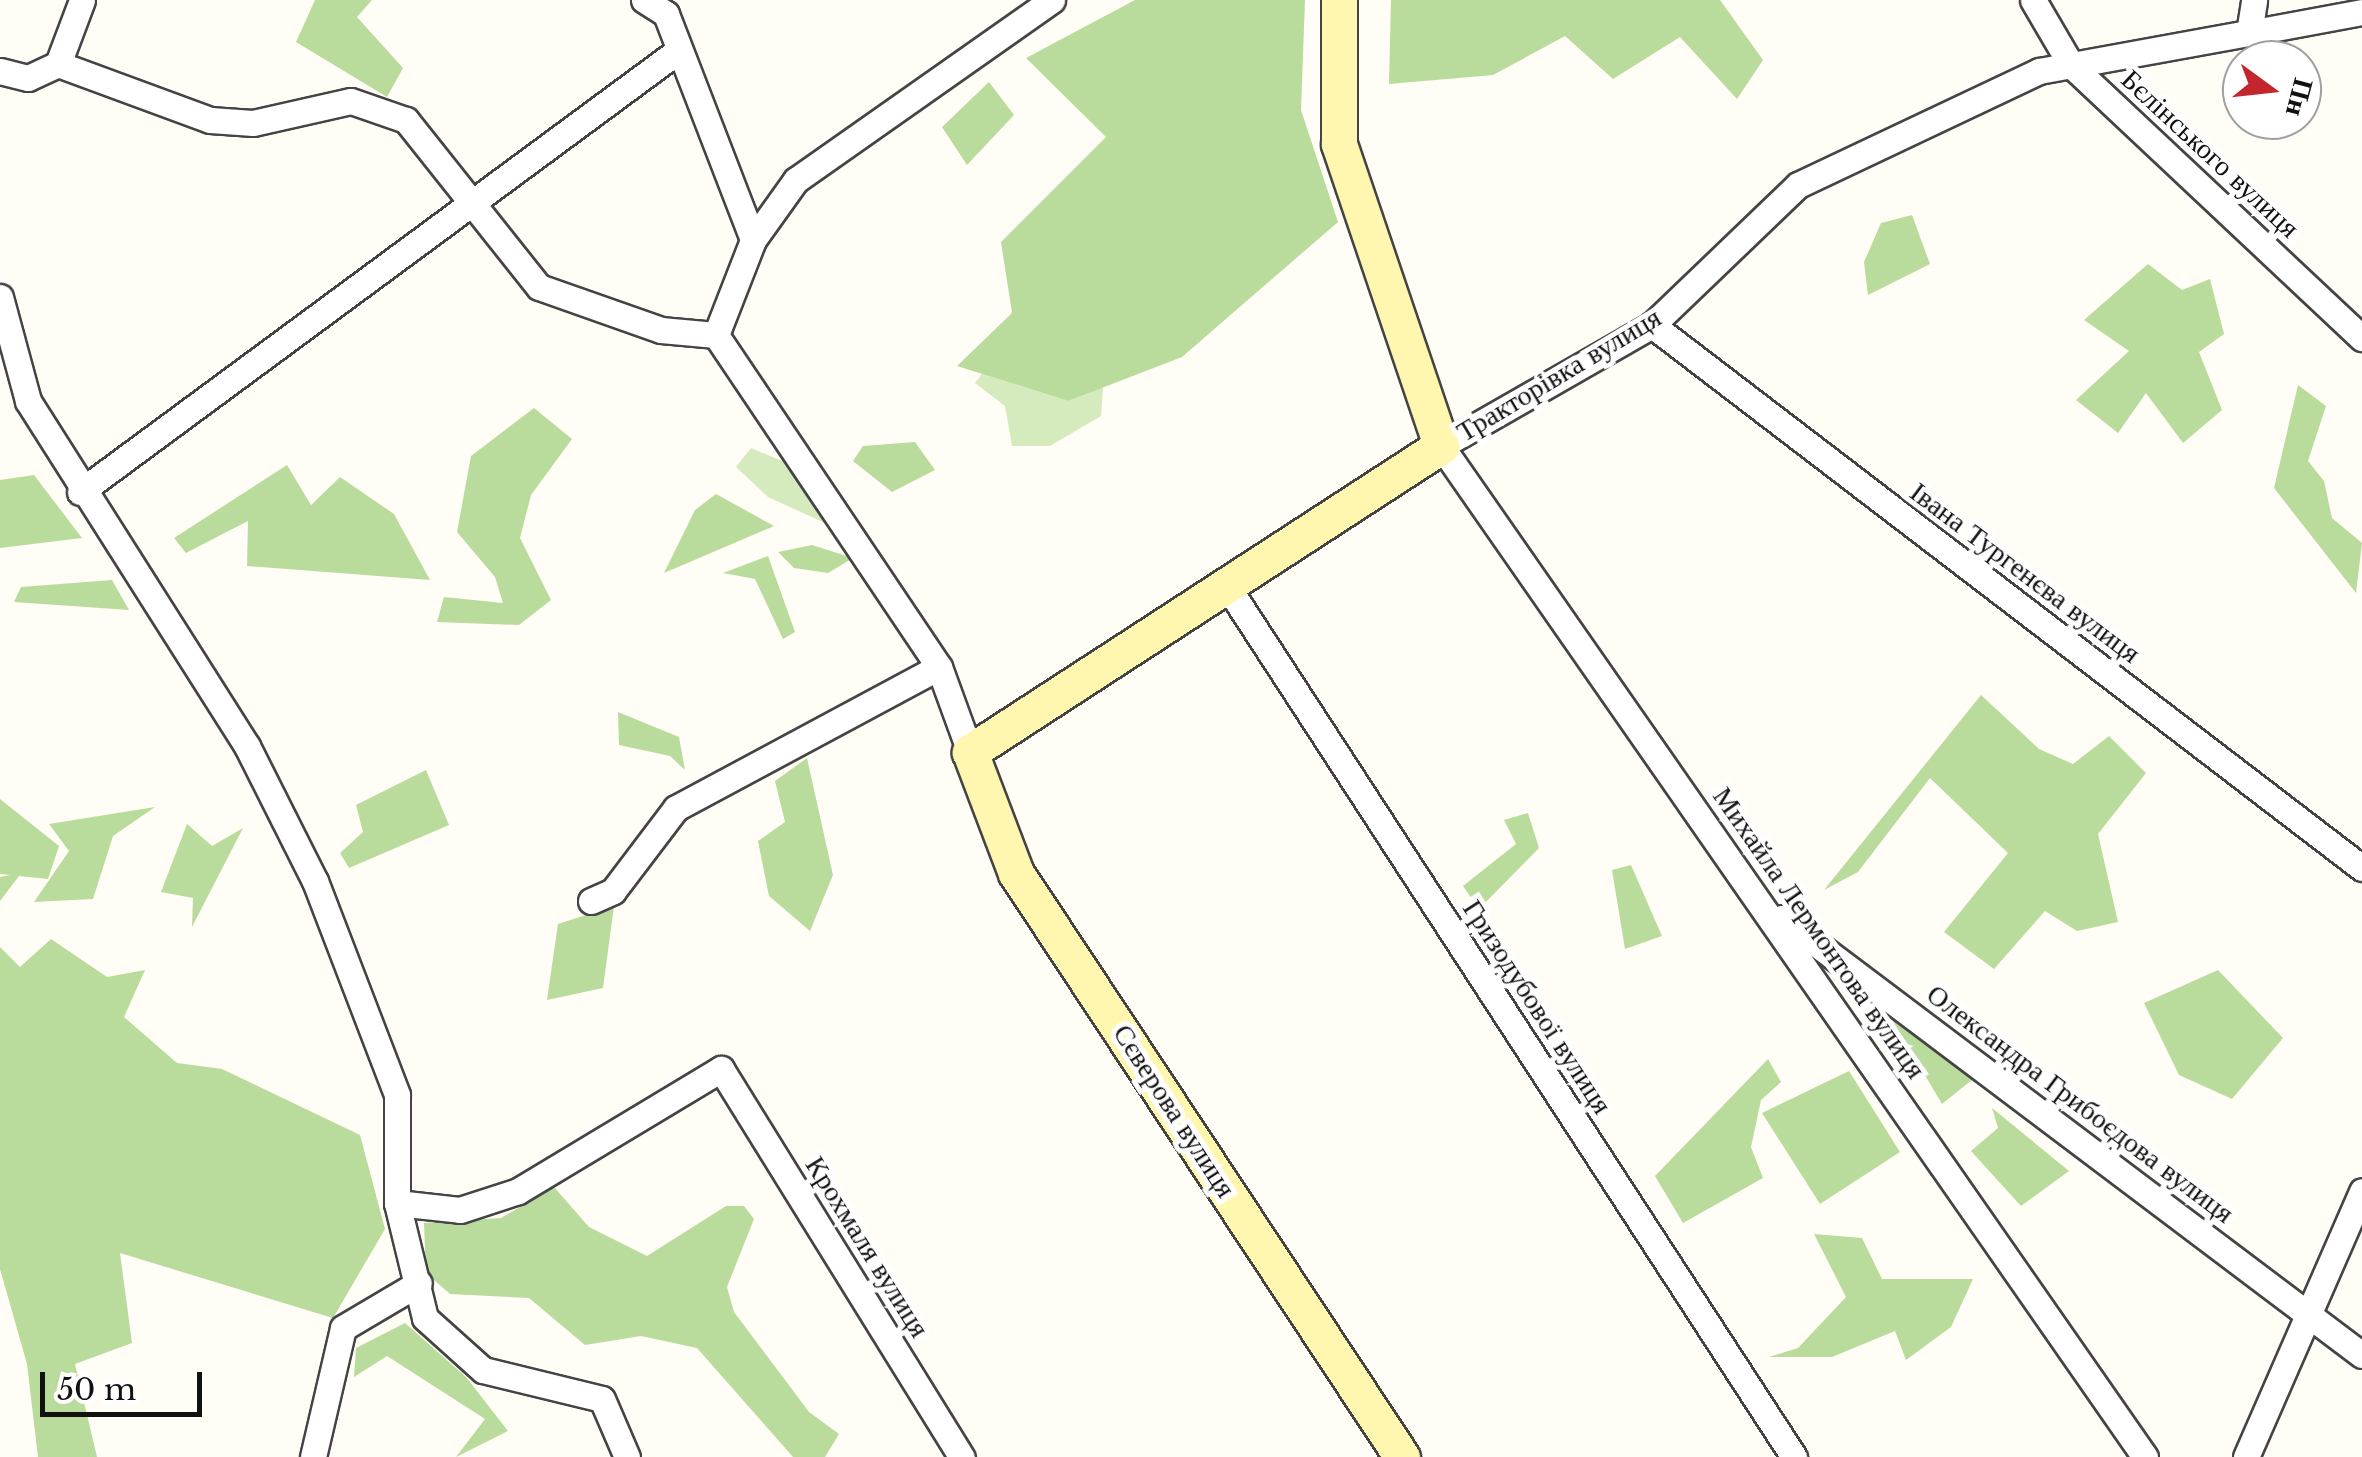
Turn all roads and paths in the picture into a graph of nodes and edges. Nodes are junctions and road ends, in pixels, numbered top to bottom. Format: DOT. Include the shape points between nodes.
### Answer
graph roads {
  1 [pos="82,0"];
  2 [pos="644,0"];
  3 [pos="1052,0"];
  4 [pos="1339,0"];
  5 [pos="2033,0"];
  6 [pos="2254,0"];
  7 [pos="2362,12"];
  8 [pos="2249,32"];
  9 [pos="679,50"];
  10 [pos="58,64"];
  11 [pos="2072,65"];
  12 [pos="0,70"];
  13 [pos="472,208"];
  14 [pos="753,240"];
  15 [pos="0,297"];
  16 [pos="1652,325"];
  17 [pos="716,334"];
  18 [pos="2362,338"];
  19 [pos="1441,446"];
  20 [pos="80,492"];
  21 [pos="1229,589"];
  22 [pos="939,667"];
  23 [pos="970,752"];
  24 [pos="2362,868"];
  25 [pos="591,902"];
  26 [pos="1762,903"];
  27 [pos="2362,1191"];
  28 [pos="398,1203"];
  29 [pos="419,1283"];
  30 [pos="2308,1313"];
  31 [pos="2362,1354"];
  32 [pos="313,1457"];
  33 [pos="626,1457"];
  34 [pos="962,1457"];
  35 [pos="1402,1457"];
  36 [pos="1794,1457"];
  37 [pos="2145,1457"];
  38 [pos="2246,1457"];
  1 -- 10 [label="street"];
  2 -- 9 [label="street" via="666,14"];
  3 -- 14 [label="street" via="796,180"];
  4 -- 19 [label="main road" via="1339,144"];
  5 -- 11 [label="street, Бєлінського вулиця"];
  6 -- 8 [label="street"];
  7 -- 8 [label="street, Тракторівка вулиця"];
  8 -- 11 [label="street, Тракторівка вулиця"];
  9 -- 13 [label="street"];
  9 -- 14 [label="street"];
  10 -- 12 [label="street" via="28,78"];
  10 -- 13 [label="street" via="210,120 253,122 351,101 406,120"];
  11 -- 16 [label="street, Тракторівка вулиця" via="2040,71 1798,185"];
  11 -- 18 [label="street, Бєлінського вулиця"];
  13 -- 17 [label="street" via="538,287 661,330"];
  13 -- 20 [label="street"];
  14 -- 17 [label="street"];
  15 -- 20 [label="street" via="28,401"];
  16 -- 19 [label="street, Тракторівка вулиця"];
  16 -- 24 [label="street, Івана Тургенєва вулиця"];
  17 -- 22 [label="street"];
  19 -- 21 [label="main road, Тракторівка вулиця"];
  19 -- 26 [label="street, Михайла Лермонтова вулиця"];
  20 -- 28 [label="street" via="247,746 315,882 397,1095"];
  21 -- 23 [label="main road, Тракторівка вулиця"];
  21 -- 36 [label="street, Гризодубової вулиця"];
  22 -- 23 [label="street"];
  22 -- 25 [label="street" via="676,808 613,891"];
  23 -- 35 [label="main road, Сєверова вулиця" via="1016,872"];
  26 -- 30 [label="street, Олександра Грибоєдова вулиця"];
  26 -- 37 [label="street, Михайла Лермонтова вулиця"];
  27 -- 30 [label="street"];
  28 -- 29 [label="street"];
  28 -- 34 [label="street, Крохмаля вулиця" via="460,1210 518,1191 721,1069"];
  29 -- 32 [label="street" via="342,1328"];
  29 -- 33 [label="street" via="425,1318 483,1370 602,1400"];
  30 -- 31 [label="street, Олександра Грибоєдова вулиця"];
  30 -- 38 [label="street"];
}
